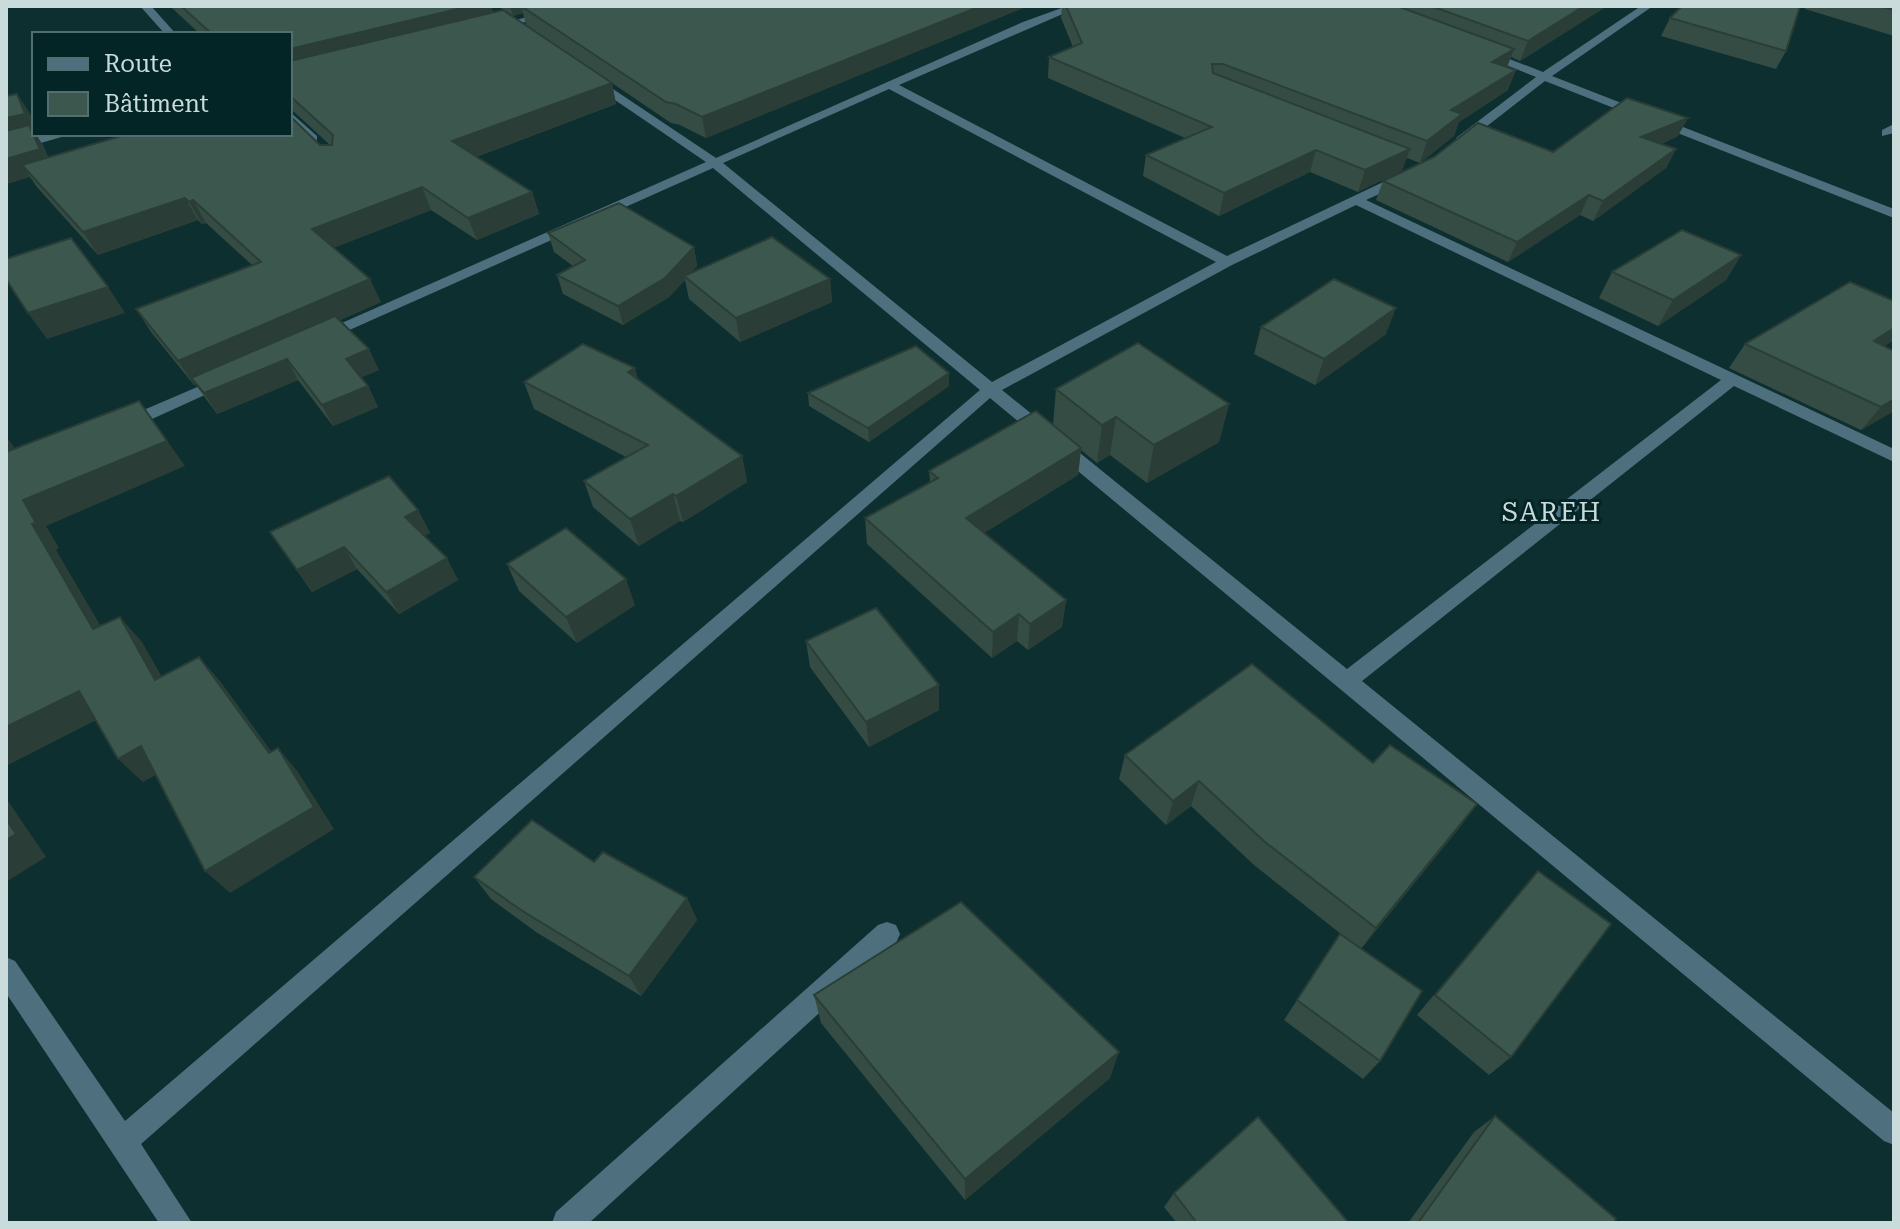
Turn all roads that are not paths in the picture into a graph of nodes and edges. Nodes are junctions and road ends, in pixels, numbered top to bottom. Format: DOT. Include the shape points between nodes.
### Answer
graph roads {
  1 [pos="145,6"];
  2 [pos="578,6"];
  3 [pos="1076,6"];
  4 [pos="1648,6"];
  5 [pos="503,19"];
  6 [pos="480,31"];
  7 [pos="169,32"];
  8 [pos="535,41"];
  9 [pos="1470,47"];
  10 [pos="573,67"];
  11 [pos="1544,76"];
  12 [pos="890,85"];
  13 [pos="292,118"];
  14 [pos="58,136"];
  15 [pos="6,149"];
  16 [pos="1446,152"];
  17 [pos="327,153"];
  18 [pos="714,162"];
  19 [pos="1421,171"];
  20 [pos="1355,200"];
  21 [pos="1894,214"];
  22 [pos="1227,262"];
  23 [pos="310,343"];
  24 [pos="237,375"];
  25 [pos="1733,379"];
  26 [pos="991,389"];
  27 [pos="107,433"];
  28 [pos="1894,456"];
  29 [pos="1347,681"];
  30 [pos="887,934"];
  31 [pos="6,970"];
  32 [pos="1894,1131"];
  33 [pos="123,1141"];
  34 [pos="169,1219"];
  35 [pos="567,1223"];
  1 -- 7 [label="street"];
  2 -- 5 [label="street"];
  3 -- 12 [label="street"];
  4 -- 11 [label="street"];
  5 -- 6 [label="street"];
  5 -- 8 [label="street"];
  9 -- 11 [label="street"];
  10 -- 18 [label="street"];
  11 -- 16 [label="street"];
  11 -- 21 [label="street"];
  12 -- 18 [label="street"];
  12 -- 22 [label="street"];
  13 -- 17 [label="street"];
  14 -- 15 [label="street"];
  18 -- 23 [label="street"];
  18 -- 26 [label="street"];
  19 -- 20 [label="street"];
  20 -- 22 [label="street"];
  20 -- 25 [label="street"];
  22 -- 26 [label="street"];
  24 -- 27 [label="street"];
  25 -- 28 [label="street"];
  25 -- 29 [label="street"];
  26 -- 29 [label="street"];
  26 -- 33 [label="street"];
  29 -- 32 [label="street"];
  30 -- 35 [label="street"];
  31 -- 33 [label="street"];
  33 -- 34 [label="street"];
}
